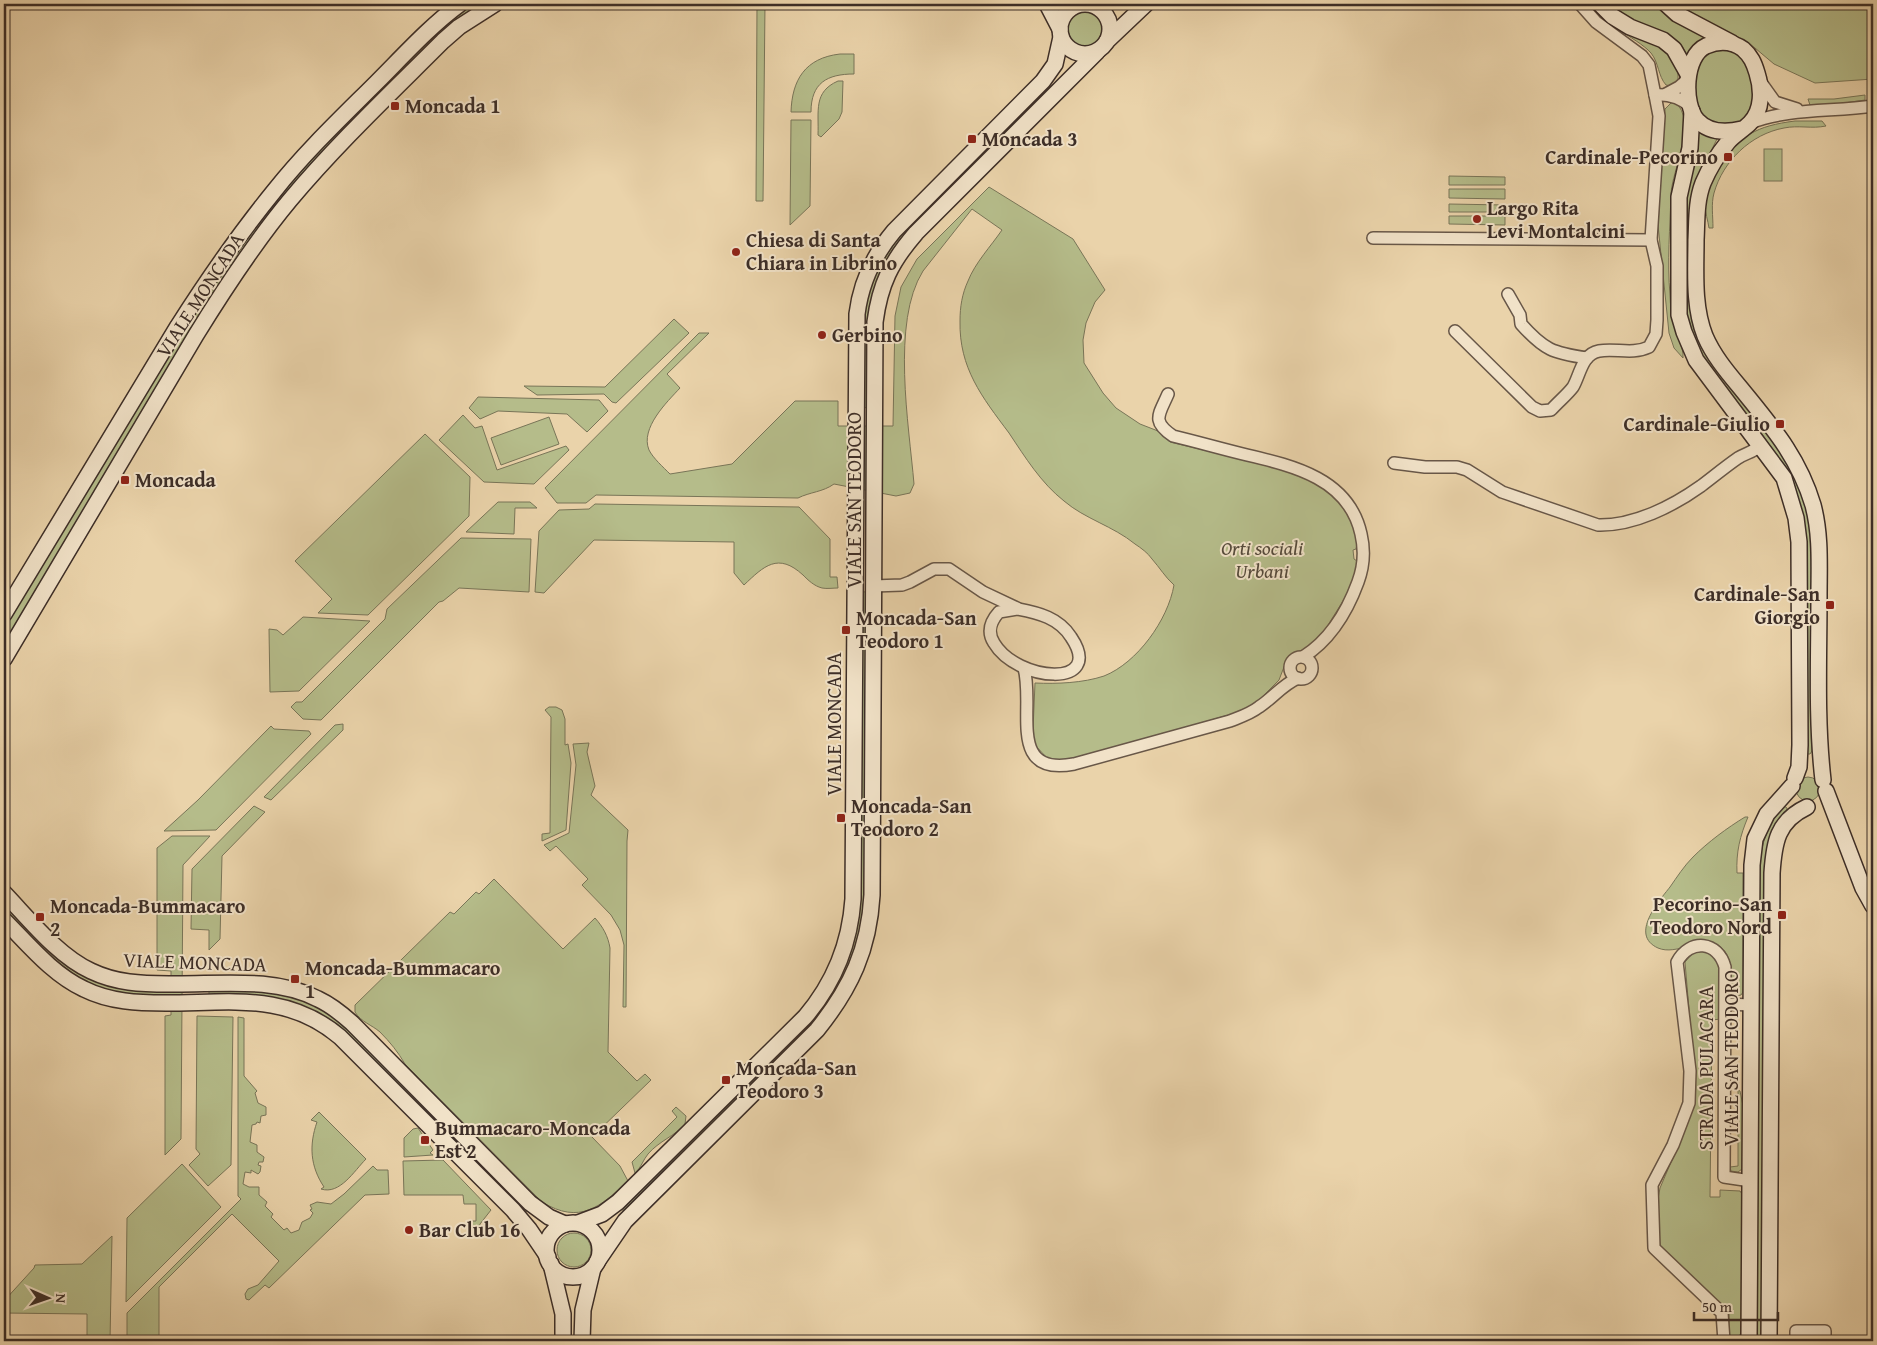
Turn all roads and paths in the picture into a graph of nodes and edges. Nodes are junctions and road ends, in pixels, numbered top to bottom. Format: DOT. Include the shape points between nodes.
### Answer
graph roads {
  1 [pos="460,4"];
  2 [pos="495,4"];
  3 [pos="1048,4"];
  4 [pos="1091,4"];
  5 [pos="1146,4"];
  6 [pos="1580,4"];
  7 [pos="1600,4"];
  8 [pos="1666,4"];
  9 [pos="1061,33"];
  10 [pos="1732,43"];
  11 [pos="1102,46"];
  12 [pos="1688,76"];
  13 [pos="1760,81"];
  14 [pos="1660,95"];
  15 [pos="1873,106"];
  16 [pos="1692,109"];
  17 [pos="1806,111"];
  18 [pos="1746,126"];
  19 [pos="1372,238"];
  20 [pos="1651,240"];
  21 [pos="1508,294"];
  22 [pos="1455,331"];
  23 [pos="1587,358"];
  24 [pos="1168,394"];
  25 [pos="1761,445"];
  26 [pos="1394,463"];
  27 [pos="856,543"];
  28 [pos="874,543"];
  29 [pos="856,586"];
  30 [pos="873,586"];
  31 [pos="983,592"];
  32 [pos="1018,609"];
  33 [pos="4,614"];
  34 [pos="994,618"];
  35 [pos="4,659"];
  36 [pos="1307,661"];
  37 [pos="1290,665"];
  38 [pos="1024,668"];
  39 [pos="1040,673"];
  40 [pos="1298,678"];
  41 [pos="1278,691"];
  42 [pos="1028,694"];
  43 [pos="1793,782"];
  44 [pos="1825,785"];
  45 [pos="1809,807"];
  46 [pos="1837,822"];
  47 [pos="1868,886"];
  48 [pos="4,893"];
  49 [pos="1873,906"];
  50 [pos="4,920"];
  51 [pos="1726,1004"];
  52 [pos="1752,1005"];
  53 [pos="1750,1181"];
  54 [pos="618,1202"];
  55 [pos="530,1203"];
  56 [pos="630,1216"];
  57 [pos="519,1218"];
  58 [pos="572,1224"];
  59 [pos="549,1261"];
  60 [pos="595,1265"];
  61 [pos="583,1310"];
  62 [pos="563,1314"];
  63 [pos="563,1341"];
  64 [pos="582,1341"];
  65 [pos="1724,1341"];
  66 [pos="1749,1341"];
  67 [pos="1769,1341"];
  68 [pos="1796,1341"];
  69 [pos="1825,1341"];
  1 -- 33 [label="main road" via="432,27 327,132 244,229 183,318"];
  2 -- 35 [label="main road, VIALE MONCADA" via="459,27 367,118 311,176 257,242 201,326"];
  3 -- 9 [label="main road"];
  4 -- 9 [label="main road" via="1067,12"];
  4 -- 11 [label="main road" via="1104,12 1110,26"];
  5 -- 11 [label="main road, VIALE SAN TEODORO"];
  6 -- 14 [label="street" via="1596,22 1642,56 1649,65"];
  7 -- 12 [label="main road" via="1630,28 1663,40 1674,49"];
  8 -- 10 [label="main road" via="1677,14"];
  9 -- 11 [label="main road" via="1064,44 1076,53 1083,54"];
  9 -- 27 [label="main road, VIALE MONCADA" via="1055,64 1043,81 894,231 868,270 857,314"];
  10 -- 12 [label="main road" via="1704,47 1693,57"];
  10 -- 13 [label="main road" via="1751,56"];
  11 -- 28 [label="main road, VIALE SAN TEODORO" via="916,233 892,263 881,290 875,322"];
  12 -- 14 [label="street" via="1679,87"];
  12 -- 16 [label="main road"];
  13 -- 17 [label="street" via="1775,102"];
  13 -- 18 [label="main road" via="1759,106"];
  14 -- 16 [label="street" via="1684,100"];
  14 -- 20 [label="street"];
  15 -- 17 [label="street"];
  16 -- 18 [label="main road" via="1697,119 1717,131 1730,132"];
  16 -- 25 [label="main road" via="1690,148 1678,197 1680,315 1696,360"];
  17 -- 18 [label="street" via="1776,115"];
  18 -- 44 [label="main road" via="1728,141 1708,171 1698,200 1698,307 1700,323 1710,347 1792,455 1814,509 1819,545 1819,740"];
  19 -- 20 [label="street"];
  20 -- 23 [label="street" via="1656,266 1658,320 1653,342 1640,351 1600,351"];
  21 -- 23 [label="street" via="1520,315 1521,324 1546,347 1560,354"];
  22 -- 23 [label="street" via="1532,407 1540,411 1551,410 1572,388"];
  24 -- 36 [label="street" via="1158,422 1173,436 1292,466 1330,485 1351,507 1364,544 1363,571 1339,622"];
  25 -- 26 [label="street" via="1739,457 1693,492 1652,514 1608,525 1598,525 1510,495 1457,467"];
  25 -- 43 [label="main road" via="1784,478 1796,518 1799,542 1800,746 1799,767"];
  27 -- 28 [label="main road"];
  27 -- 29 [label="main road, VIALE MONCADA"];
  28 -- 30 [label="main road, VIALE SAN TEODORO"];
  29 -- 30 [label="main road"];
  29 -- 54 [label="main road, VIALE MONCADA" via="853,899 844,950 828,984 805,1017"];
  30 -- 31 [label="street" via="910,582 927,571 940,568 949,569"];
  30 -- 56 [label="main road, VIALE SAN TEODORO" via="872,895 861,957 842,998 817,1030"];
  31 -- 32 [label="street"];
  31 -- 34 [label="street"];
  32 -- 34 [label="street" via="999,612"];
  32 -- 39 [label="street" via="1054,620 1070,634 1077,646 1079,659 1072,671"];
  34 -- 38 [label="street" via="991,639 1006,658"];
  36 -- 37 [label="street" via="1298,658"];
  36 -- 40 [label="street" via="1308,676"];
  37 -- 40 [label="street" via="1293,676"];
  37 -- 41 [label="street"];
  38 -- 39 [label="street"];
  38 -- 42 [label="street"];
  39 -- 42 [label="street" via="1033,679"];
  40 -- 41 [label="street"];
  41 -- 42 [label="street" via="1249,714 1230,721 1057,767 1039,759 1028,745"];
  43 -- 44 [label="main road" via="1799,775 1810,772 1815,773"];
  43 -- 45 [label="main road" via="1792,792 1797,802"];
  43 -- 52 [label="main road, VIALE SAN TEODORO" via="1767,814 1755,839 1752,865"];
  44 -- 45 [label="main road" via="1822,802"];
  44 -- 46 [label="main road"];
  45 -- 46 [label="main road" via="1824,810"];
  45 -- 67 [label="main road" via="1794,814 1781,829 1773,849"];
  46 -- 47 [label="main road"];
  47 -- 49 [label="main road"];
  48 -- 55 [label="main road, VIALE MONCADA" via="70,958 89,970 123,982 281,986 318,999 337,1010"];
  50 -- 57 [label="main road" via="64,978 84,990 138,1003 277,1005 312,1017 347,1043"];
  51 -- 52 [label="street"];
  51 -- 53 [label="street, STRADA PULACARA" via="1724,1177"];
  51 -- 65 [label="street, STRADA PULACARA" via="1722,958 1712,948 1688,948 1677,962 1690,1071 1689,1103 1652,1184 1651,1200 1654,1248 1722,1313"];
  52 -- 53 [label="main road, VIALE SAN TEODORO"];
  53 -- 66 [label="main road, VIALE SAN TEODORO"];
  54 -- 56 [label="main road" via="619,1214"];
  54 -- 58 [label="main road, VIALE MONCADA" via="602,1214"];
  55 -- 57 [label="main road" via="531,1212"];
  55 -- 58 [label="main road, VIALE MONCADA" via="549,1217"];
  56 -- 60 [label="main road, VIALE SAN TEODORO"];
  57 -- 59 [label="main road"];
  58 -- 59 [label="main road" via="554,1231 550,1237 547,1244"];
  58 -- 60 [label="main road" via="591,1229 599,1241 600,1256"];
  59 -- 60 [label="main road" via="567,1276 581,1275"];
  59 -- 62 [label="main road"];
  60 -- 61 [label="main road, VIALE SAN TEODORO"];
  61 -- 62 [label="main road" via="573,1303"];
  61 -- 64 [label="main road, VIALE SAN TEODORO"];
  62 -- 63 [label="main road"];
  68 -- 69 [label="street" via="1796,1331 1825,1331"];
}
